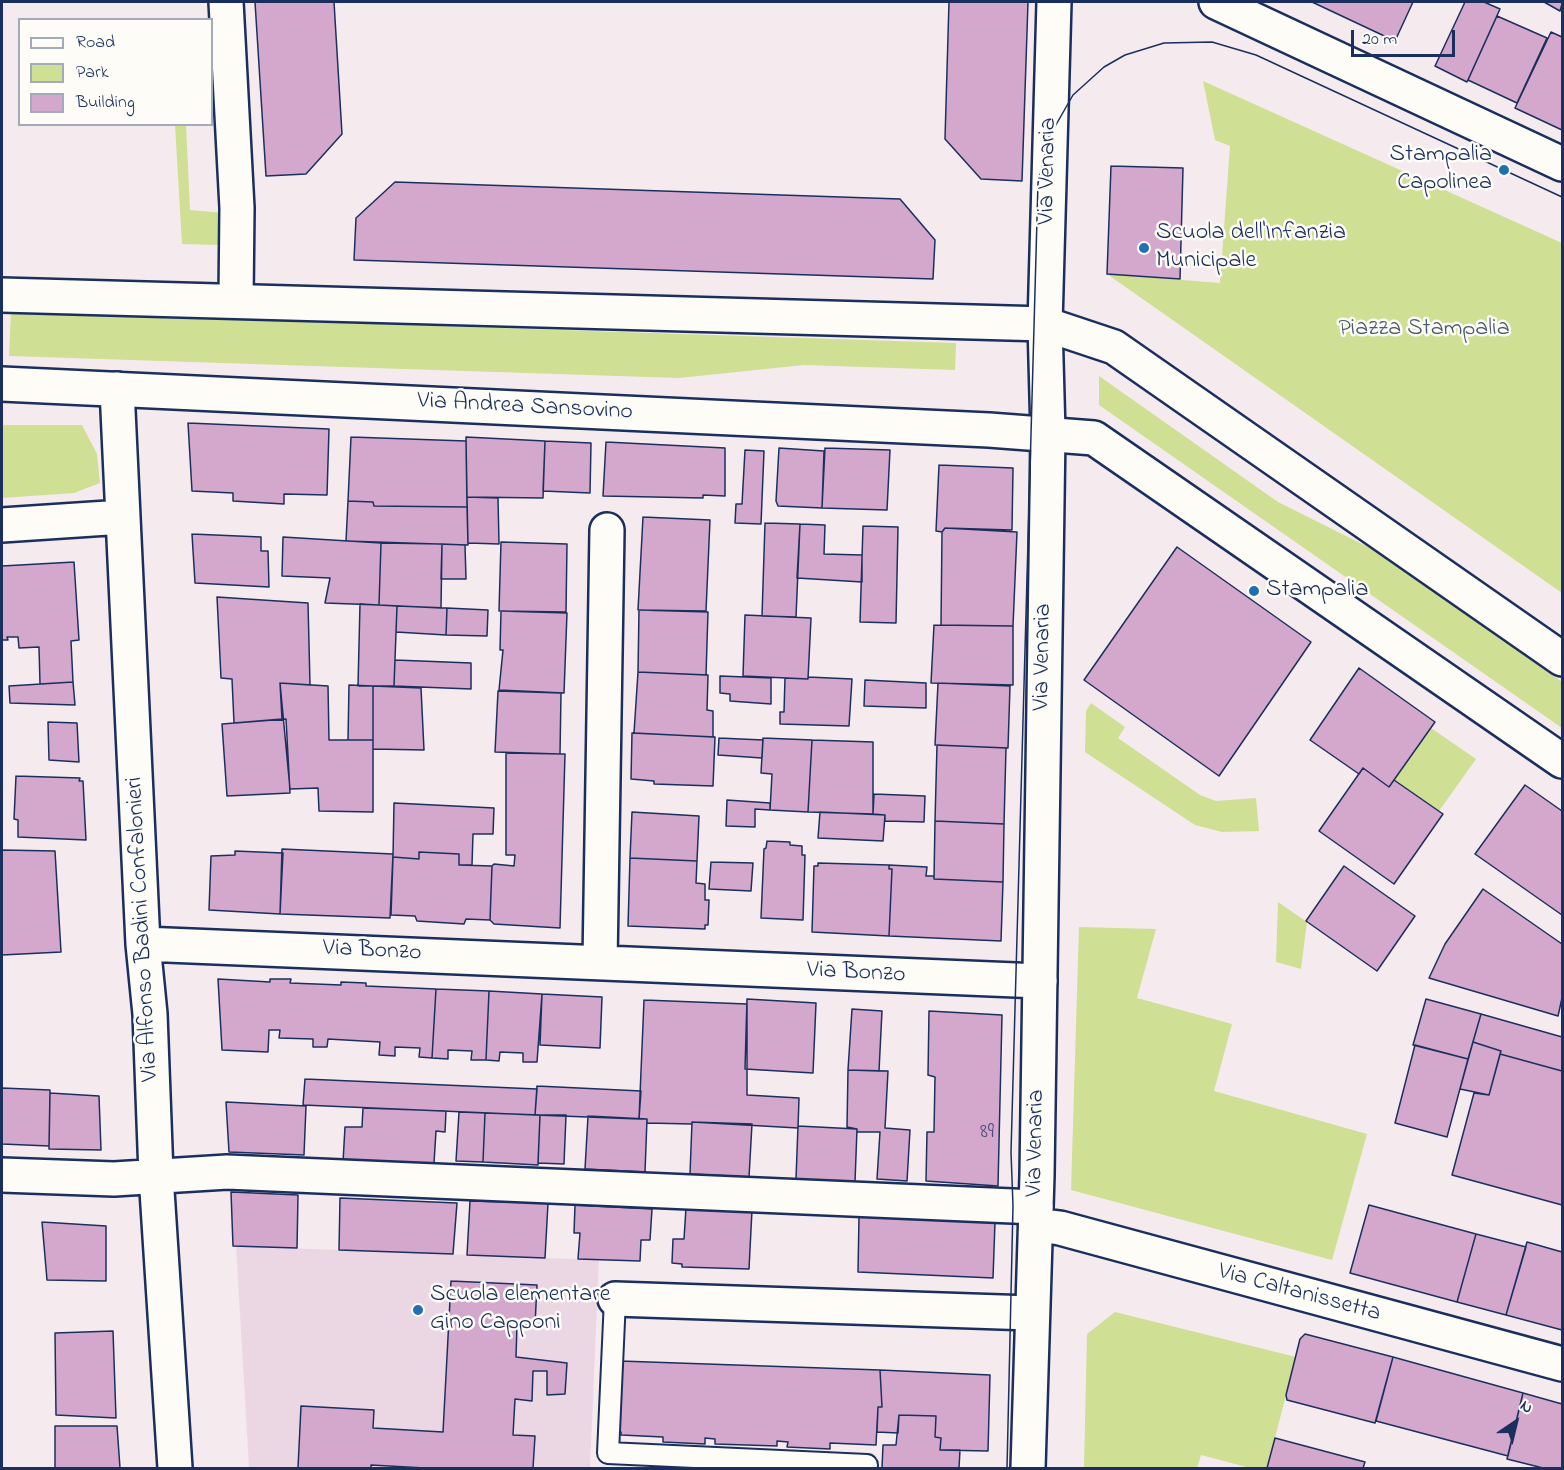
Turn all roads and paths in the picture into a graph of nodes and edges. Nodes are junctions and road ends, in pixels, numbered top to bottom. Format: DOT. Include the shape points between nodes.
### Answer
graph roads {
  1 [pos="226,2"];
  2 [pos="1054,2"];
  3 [pos="1216,2"];
  4 [pos="1563,164"];
  5 [pos="2,295"];
  6 [pos="236,299"];
  7 [pos="1045,324"];
  8 [pos="2,384"];
  9 [pos="117,389"];
  10 [pos="1048,433"];
  11 [pos="123,517"];
  12 [pos="2,525"];
  13 [pos="607,530"];
  14 [pos="1563,659"];
  15 [pos="1563,761"];
  16 [pos="143,944"];
  17 [pos="600,962"];
  18 [pos="1040,981"];
  19 [pos="2,1175"];
  20 [pos="156,1175"];
  21 [pos="1036,1216"];
  22 [pos="615,1299"];
  23 [pos="1031,1313"];
  24 [pos="1563,1364"];
  25 [pos="867,1465"];
  26 [pos="175,1468"];
  27 [pos="1028,1468"];
  1 -- 6 [label="street" via="237,208"];
  2 -- 7 [label="street, Via Venaria"];
  3 -- 4 [label="street"];
  5 -- 6 [label="street"];
  6 -- 7 [label="street"];
  7 -- 10 [label="street, Via Venaria"];
  7 -- 14 [label="street" via="1114,347"];
  8 -- 9 [label="street, Via Andrea Sansovino"];
  9 -- 10 [label="street, Via Andrea Sansovino"];
  9 -- 11 [label="street, Via Alfonso Badini Confalonieri"];
  10 -- 15 [label="street" via="1094,438"];
  10 -- 18 [label="street, Via Venaria"];
  11 -- 12 [label="street"];
  11 -- 16 [label="street, Via Alfonso Badini Confalonieri"];
  13 -- 17 [label="street"];
  16 -- 17 [label="street, Via Bonzo"];
  16 -- 20 [label="street, Via Alfonso Badini Confalonieri" via="150,1014"];
  17 -- 18 [label="street, Via Bonzo"];
  18 -- 21 [label="street, Via Venaria"];
  19 -- 20 [label="street, Via Caltanissetta" via="114,1179"];
  20 -- 21 [label="street, Via Caltanissetta" via="227,1172"];
  20 -- 26 [label="street, Via Alfonso Badini Confalonieri"];
  21 -- 23 [label="street, Via Venaria"];
  21 -- 24 [label="street, Via Caltanissetta" via="1060,1228"];
  22 -- 23 [label="street"];
  22 -- 25 [label="lane" via="608,1453"];
  23 -- 27 [label="street, Via Venaria"];
}
